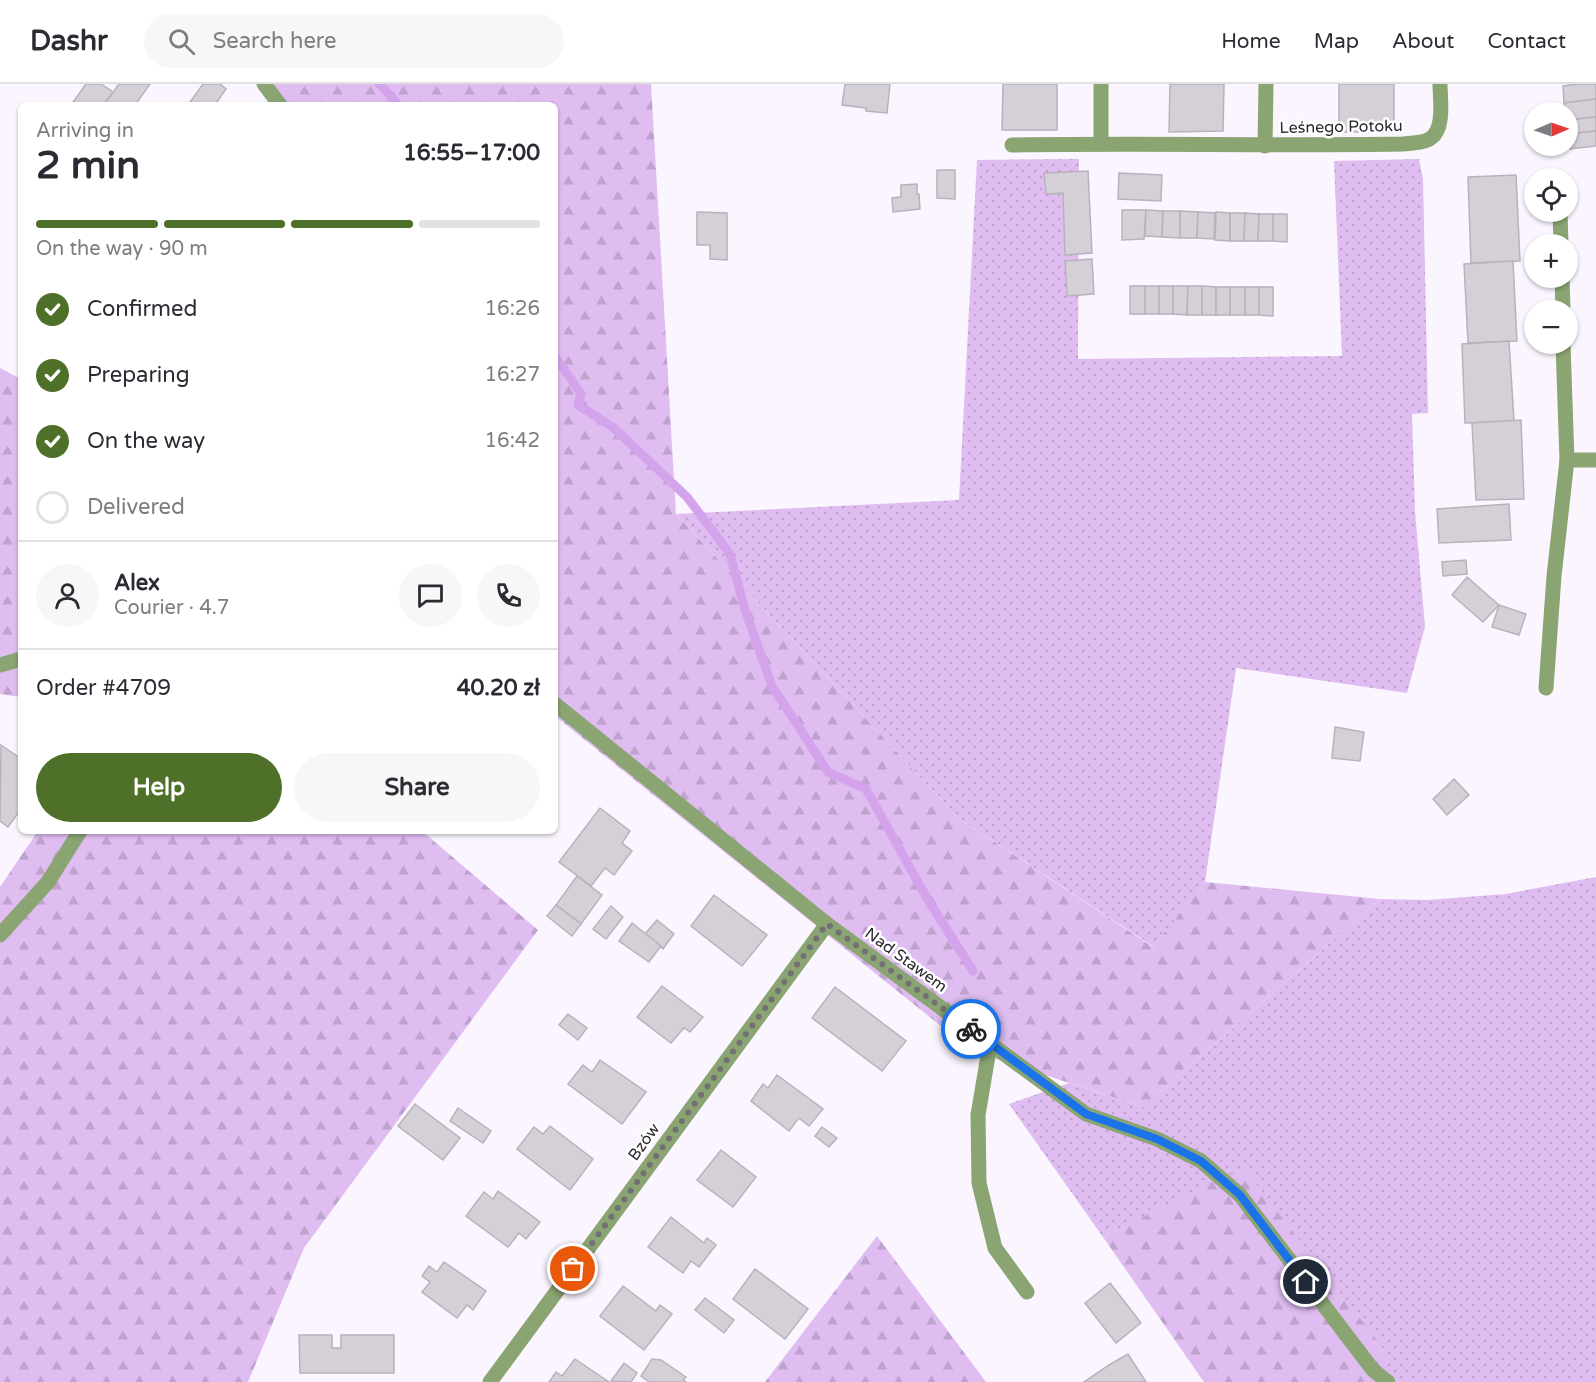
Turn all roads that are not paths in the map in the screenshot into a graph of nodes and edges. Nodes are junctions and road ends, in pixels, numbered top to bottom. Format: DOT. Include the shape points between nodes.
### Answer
graph roads {
  1 [pos="264,84"];
  2 [pos="1101,84"];
  3 [pos="1266,84"];
  4 [pos="1440,84"];
  5 [pos="278,102"];
  6 [pos="1101,144"];
  7 [pos="1012,146"];
  8 [pos="1265,146"];
  9 [pos="1563,354"];
  10 [pos="1567,460"];
  11 [pos="1596,460"];
  12 [pos="18,659"];
  13 [pos="0,665"];
  14 [pos="1546,688"];
  15 [pos="558,706"];
  16 [pos="78,834"];
  17 [pos="827,924"];
  18 [pos="0,934"];
  19 [pos="990,1044"];
  20 [pos="1027,1292"];
  21 [pos="490,1382"];
  22 [pos="1388,1382"];
  1 -- 5 [label="street"];
  2 -- 6 [label="street"];
  3 -- 8 [label="street, Leśnego Potoku"];
  4 -- 8 [label="street, Leśnego Potoku" via="1441,125 1431,138 1403,144"];
  6 -- 7 [label="street, Leśnego Potoku"];
  6 -- 8 [label="street, Leśnego Potoku"];
  9 -- 10 [label="street"];
  10 -- 11 [label="street"];
  10 -- 14 [label="street"];
  12 -- 13 [label="street"];
  15 -- 17 [label="street, Nad Stawem"];
  16 -- 18 [label="street" via="48,882"];
  17 -- 19 [label="street, Nad Stawem"];
  17 -- 21 [label="street, Bzów"];
  19 -- 20 [label="street" via="978,1115 979,1183 995,1248"];
  19 -- 22 [label="street, Nad Stawem" via="1086,1114 1157,1139 1201,1161 1240,1195 1373,1370"];
}
